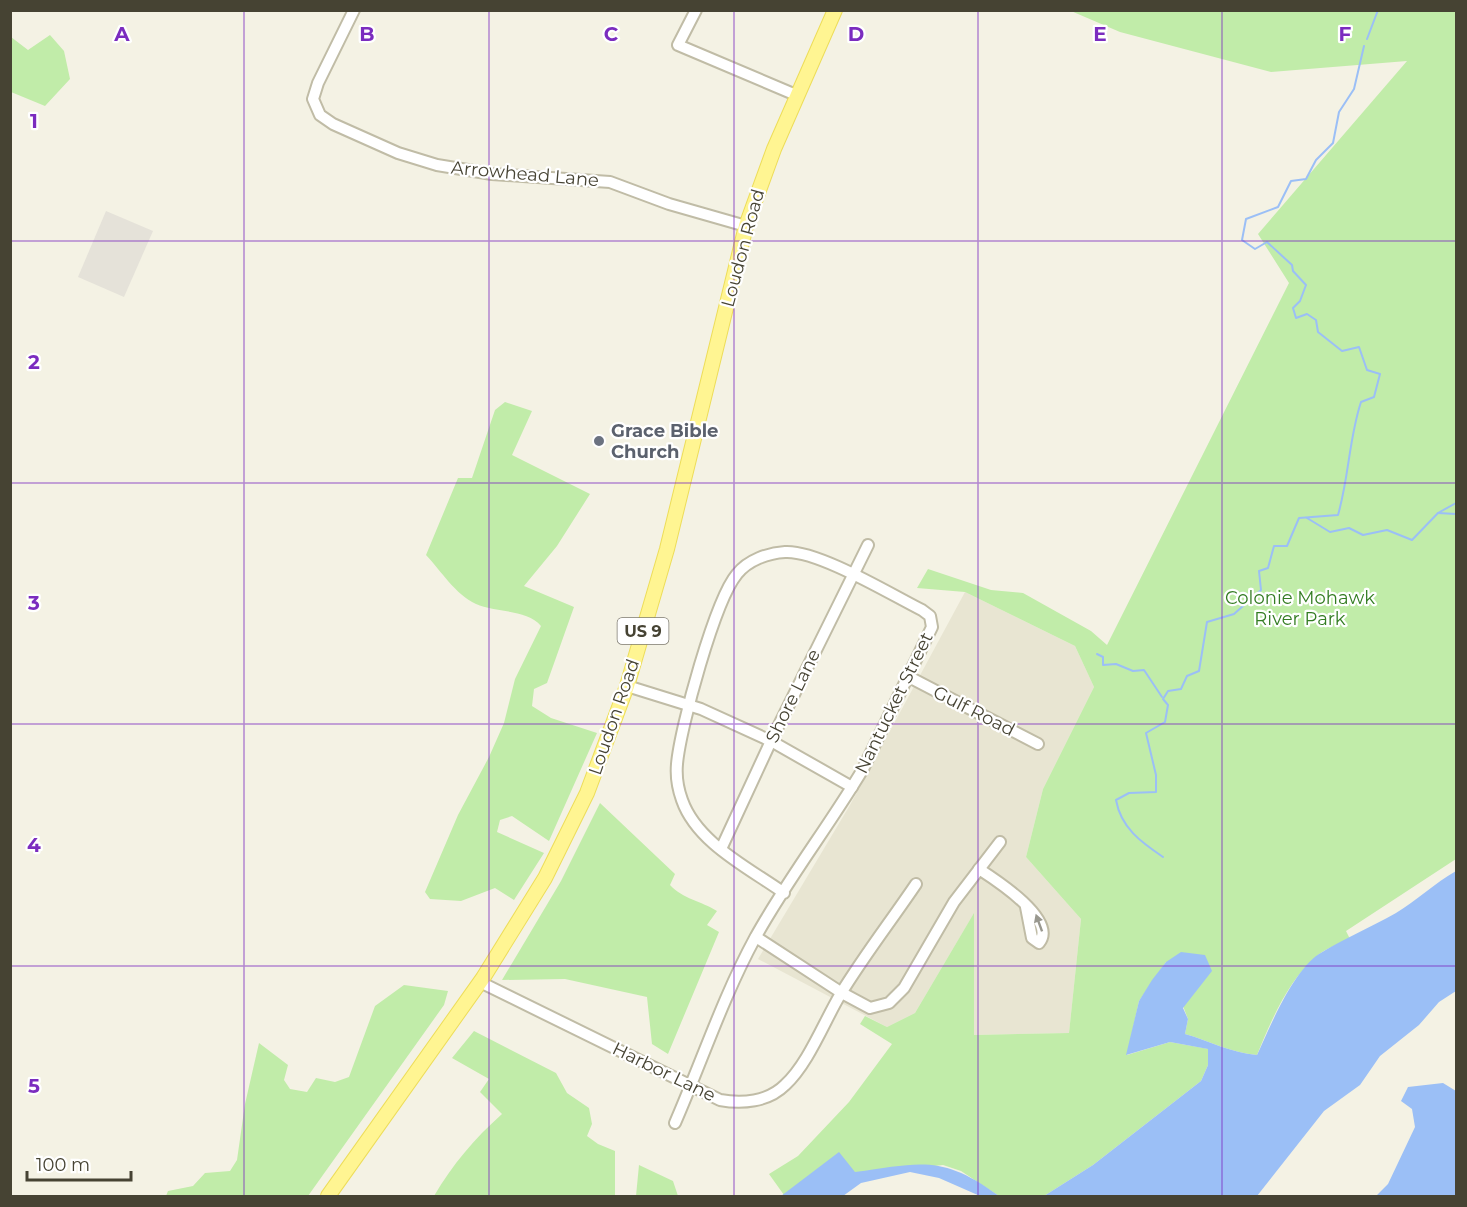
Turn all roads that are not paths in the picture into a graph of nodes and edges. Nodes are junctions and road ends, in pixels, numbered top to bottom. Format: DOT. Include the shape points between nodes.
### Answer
graph roads {
  1 [pos="354,10"];
  2 [pos="696,10"];
  3 [pos="835,10"];
  4 [pos="796,95"];
  5 [pos="746,226"];
  6 [pos="868,545"];
  7 [pos="853,575"];
  8 [pos="909,677"];
  9 [pos="627,686"];
  10 [pos="690,706"];
  11 [pos="771,741"];
  12 [pos="1038,744"];
  13 [pos="852,787"];
  14 [pos="1000,842"];
  15 [pos="721,849"];
  16 [pos="980,869"];
  17 [pos="916,884"];
  18 [pos="784,892"];
  19 [pos="1026,907"];
  20 [pos="756,937"];
  21 [pos="480,982"];
  22 [pos="842,993"];
  23 [pos="691,1087"];
  24 [pos="675,1123"];
  25 [pos="328,1197"];
  1 -- 5 [label="street, Arrowhead Lane" via="318,83 314,105 333,124 398,153 437,165 492,174 610,182"];
  2 -- 4 [label="street" via="678,45"];
  3 -- 4 [label="main road, Loudon Road / US 9"];
  4 -- 5 [label="main road, Loudon Road / US 9"];
  5 -- 9 [label="main road, Loudon Road / US 9" via="672,529"];
  6 -- 7 [label="street, Shore Lane"];
  7 -- 8 [label="street, Nantucket Street" via="930,616 930,636"];
  7 -- 10 [label="street, Nantucket Street" via="811,556 787,552 764,556 743,568 724,597"];
  7 -- 11 [label="street, Shore Lane"];
  8 -- 12 [label="street, Gulf Road"];
  8 -- 13 [label="street, Nantucket Street"];
  9 -- 10 [label="street"];
  9 -- 21 [label="main road, Loudon Road / US 9" via="567,838"];
  10 -- 11 [label="street"];
  10 -- 15 [label="street, Nantucket Street" via="676,765 680,791 689,814"];
  11 -- 13 [label="street"];
  11 -- 15 [label="street, Shore Lane"];
  13 -- 18 [label="street, Nantucket Street"];
  14 -- 16 [label="street"];
  15 -- 18 [label="street, Nantucket Street"];
  16 -- 19 [label="street"];
  16 -- 22 [label="street" via="954,902 904,988 889,1003 870,1008"];
  17 -- 22 [label="street, Harbor Lane"];
  18 -- 20 [label="street, Nantucket Street"];
  20 -- 22 [label="street"];
  20 -- 23 [label="street, Nantucket Street" via="730,988"];
  21 -- 23 [label="street, Harbor Lane"];
  21 -- 25 [label="main road, Loudon Road / US 9"];
  22 -- 23 [label="street, Harbor Lane" via="793,1076 775,1092 758,1100 736,1103"];
  23 -- 24 [label="street, Nantucket Street"];
}
